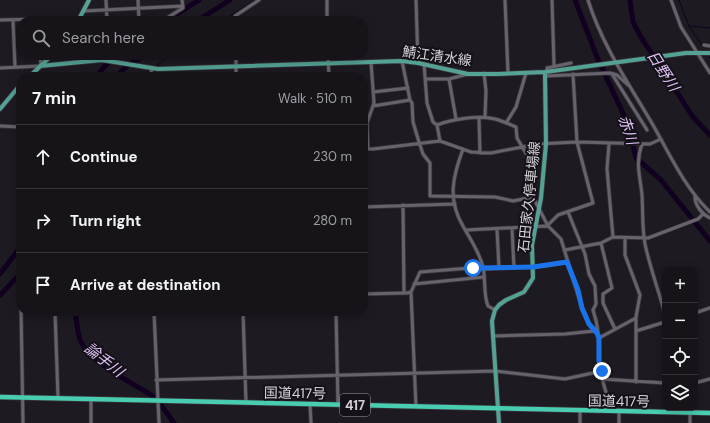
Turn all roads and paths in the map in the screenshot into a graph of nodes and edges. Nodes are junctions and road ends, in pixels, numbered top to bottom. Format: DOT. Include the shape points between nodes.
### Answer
graph roads {
  1 [pos="89,0"];
  2 [pos="106,0"];
  3 [pos="138,0"];
  4 [pos="182,0"];
  5 [pos="259,0"];
  6 [pos="327,0"];
  7 [pos="416,0"];
  8 [pos="505,0"];
  9 [pos="552,0"];
  10 [pos="588,0"];
  11 [pos="671,0"];
  12 [pos="183,6"];
  13 [pos="138,8"];
  14 [pos="107,10"];
  15 [pos="84,11"];
  16 [pos="81,16"];
  17 [pos="107,16"];
  18 [pos="139,16"];
  19 [pos="169,16"];
  20 [pos="235,16"];
  21 [pos="328,16"];
  22 [pos="0,20"];
  23 [pos="13,20"];
  24 [pos="16,20"];
  25 [pos="704,45"];
  26 [pos="710,46"];
  27 [pos="697,52"];
  28 [pos="710,53"];
  29 [pos="40,60"];
  30 [pos="47,60"];
  31 [pos="236,60"];
  32 [pos="328,60"];
  33 [pos="402,61"];
  34 [pos="371,62"];
  35 [pos="617,62"];
  36 [pos="418,63"];
  37 [pos="572,63"];
  38 [pos="328,64"];
  39 [pos="424,64"];
  40 [pos="554,65"];
  41 [pos="40,66"];
  42 [pos="236,66"];
  43 [pos="15,67"];
  44 [pos="0,68"];
  45 [pos="152,68"];
  46 [pos="34,72"];
  47 [pos="151,72"];
  48 [pos="236,72"];
  49 [pos="329,72"];
  50 [pos="484,73"];
  51 [pos="526,73"];
  52 [pos="710,73"];
  53 [pos="468,74"];
  54 [pos="508,74"];
  55 [pos="546,74"];
  56 [pos="573,74"];
  57 [pos="612,74"];
  58 [pos="426,79"];
  59 [pos="449,79"];
  60 [pos="408,88"];
  61 [pos="632,89"];
  62 [pos="16,90"];
  63 [pos="373,92"];
  64 [pos="410,100"];
  65 [pos="373,106"];
  66 [pos="0,109"];
  67 [pos="485,117"];
  68 [pos="479,118"];
  69 [pos="456,119"];
  70 [pos="368,120"];
  71 [pos="506,123"];
  72 [pos="437,125"];
  73 [pos="0,126"];
  74 [pos="16,127"];
  75 [pos="646,130"];
  76 [pos="661,139"];
  77 [pos="440,141"];
  78 [pos="419,142"];
  79 [pos="577,142"];
  80 [pos="546,144"];
  81 [pos="609,144"];
  82 [pos="642,144"];
  83 [pos="523,147"];
  84 [pos="368,148"];
  85 [pos="463,150"];
  86 [pos="480,153"];
  87 [pos="695,196"];
  88 [pos="454,197"];
  89 [pos="533,197"];
  90 [pos="455,204"];
  91 [pos="403,205"];
  92 [pos="368,207"];
  93 [pos="540,209"];
  94 [pos="568,212"];
  95 [pos="710,212"];
  96 [pos="703,214"];
  97 [pos="710,218"];
  98 [pos="548,226"];
  99 [pos="535,227"];
  100 [pos="512,228"];
  101 [pos="498,229"];
  102 [pos="466,230"];
  103 [pos="613,237"];
  104 [pos="644,237"];
  105 [pos="625,238"];
  106 [pos="601,242"];
  107 [pos="582,246"];
  108 [pos="566,250"];
  109 [pos="567,262"];
  110 [pos="483,267"];
  111 [pos="533,267"];
  112 [pos="499,268"];
  113 [pos="514,268"];
  114 [pos="484,277"];
  115 [pos="414,284"];
  116 [pos="411,292"];
  117 [pos="404,293"];
  118 [pos="368,294"];
  119 [pos="662,305"];
  120 [pos="710,308"];
  121 [pos="495,310"];
  122 [pos="698,312"];
  123 [pos="21,316"];
  124 [pos="55,316"];
  125 [pos="154,316"];
  126 [pos="243,316"];
  127 [pos="336,316"];
  128 [pos="636,318"];
  129 [pos="662,323"];
  130 [pos="615,329"];
  131 [pos="636,331"];
  132 [pos="596,332"];
  133 [pos="493,336"];
  134 [pos="599,338"];
  135 [pos="602,371"];
  136 [pos="495,372"];
  137 [pos="338,374"];
  138 [pos="414,374"];
  139 [pos="245,378"];
  140 [pos="710,378"];
  141 [pos="602,379"];
  142 [pos="156,380"];
  143 [pos="636,382"];
  144 [pos="698,382"];
  145 [pos="662,384"];
  146 [pos="0,397"];
  147 [pos="22,397"];
  148 [pos="58,398"];
  149 [pos="90,399"];
  150 [pos="158,401"];
  151 [pos="246,403"];
  152 [pos="310,404"];
  153 [pos="338,405"];
  154 [pos="416,407"];
  155 [pos="498,408"];
  156 [pos="580,411"];
  157 [pos="612,411"];
  158 [pos="690,411"];
  159 [pos="619,412"];
  160 [pos="710,413"];
  161 [pos="23,423"];
  162 [pos="91,423"];
  163 [pos="159,423"];
  164 [pos="311,423"];
  165 [pos="499,423"];
  166 [pos="580,423"];
  167 [pos="619,423"];
  168 [pos="690,423"];
  1 -- 15 [label="main road"];
  2 -- 14 [label="street"];
  3 -- 13 [label="street"];
  4 -- 12 [label="street"];
  5 -- 20 [label="street"];
  6 -- 21 [label="street"];
  7 -- 36 [label="street"];
  8 -- 54 [label="street"];
  9 -- 40 [label="street"];
  10 -- 35 [label="street" via="594,19"];
  11 -- 27 [label="street" via="681,27"];
  12 -- 13 [label="street"];
  12 -- 19 [label="street"];
  13 -- 14 [label="street"];
  13 -- 18 [label="street"];
  14 -- 15 [label="street"];
  14 -- 17 [label="street"];
  15 -- 16 [label="main road"];
  22 -- 23 [label="street"];
  23 -- 24 [label="street"];
  23 -- 43 [label="street"];
  25 -- 26 [label="street"];
  27 -- 28 [label="main road, 鯖江清水線"];
  27 -- 35 [label="main road, 鯖江清水線"];
  27 -- 52 [label="street"];
  29 -- 41 [label="street"];
  30 -- 41 [label="main road"];
  31 -- 42 [label="street"];
  32 -- 38 [label="street"];
  33 -- 34 [label="main road, 鯖江清水線"];
  33 -- 36 [label="main road, 鯖江清水線"];
  33 -- 60 [label="street"];
  34 -- 38 [label="main road, 鯖江清水線"];
  34 -- 63 [label="street"];
  35 -- 55 [label="main road, 鯖江清水線"];
  35 -- 61 [label="street"];
  36 -- 39 [label="main road, 鯖江清水線"];
  37 -- 40 [label="street"];
  38 -- 42 [label="main road, 鯖江清水線"];
  38 -- 49 [label="street"];
  39 -- 53 [label="main road, 鯖江清水線"];
  39 -- 58 [label="street"];
  40 -- 55 [label="street" via="547,68"];
  41 -- 43 [label="street"];
  41 -- 45 [label="main road, 鯖江清水線" via="104,60"];
  41 -- 46 [label="main road"];
  42 -- 45 [label="main road, 鯖江清水線"];
  42 -- 48 [label="street"];
  43 -- 44 [label="street"];
  45 -- 47 [label="street"];
  50 -- 53 [label="main road, 鯖江清水線"];
  50 -- 54 [label="main road, 鯖江清水線"];
  50 -- 67 [label="street"];
  51 -- 54 [label="main road, 鯖江清水線"];
  51 -- 55 [label="main road, 鯖江清水線"];
  51 -- 71 [label="street" via="516,107"];
  53 -- 59 [label="street"];
  55 -- 56 [label="street"];
  55 -- 80 [label="main road, 石田家久停車場線"];
  56 -- 57 [label="street"];
  56 -- 79 [label="street"];
  57 -- 61 [label="street" via="617,75"];
  57 -- 75 [label="street"];
  58 -- 59 [label="street"];
  58 -- 72 [label="street" via="427,103 433,122"];
  59 -- 69 [label="street"];
  60 -- 63 [label="street"];
  60 -- 64 [label="street"];
  61 -- 76 [label="street"];
  62 -- 66 [label="main road"];
  63 -- 65 [label="street"];
  64 -- 65 [label="street"];
  64 -- 78 [label="street"];
  65 -- 70 [label="street"];
  67 -- 68 [label="street"];
  67 -- 71 [label="street"];
  68 -- 69 [label="street"];
  68 -- 86 [label="street"];
  69 -- 72 [label="street"];
  71 -- 83 [label="street" via="516,127 517,138"];
  72 -- 77 [label="street"];
  73 -- 74 [label="street"];
  76 -- 82 [label="street" via="650,144"];
  76 -- 87 [label="street"];
  77 -- 78 [label="street"];
  77 -- 85 [label="street"];
  78 -- 84 [label="street"];
  78 -- 88 [label="street" via="423,154 430,163 430,196"];
  79 -- 80 [label="street"];
  79 -- 81 [label="street"];
  79 -- 94 [label="street" via="593,203"];
  80 -- 83 [label="street"];
  80 -- 93 [label="main road, 石田家久停車場線"];
  81 -- 82 [label="street"];
  81 -- 103 [label="street" via="607,169"];
  82 -- 104 [label="street" via="638,156 638,170"];
  83 -- 86 [label="street"];
  83 -- 89 [label="street" via="528,185"];
  85 -- 86 [label="street"];
  85 -- 88 [label="street" via="454,176"];
  87 -- 95 [label="street"];
  87 -- 96 [label="street"];
  88 -- 89 [label="street" via="495,197 514,201"];
  88 -- 90 [label="street"];
  89 -- 93 [label="street"];
  90 -- 91 [label="street"];
  90 -- 102 [label="street"];
  91 -- 92 [label="street"];
  91 -- 117 [label="street"];
  93 -- 98 [label="street"];
  93 -- 99 [label="main road, 石田家久停車場線"];
  94 -- 98 [label="street" via="558,215"];
  94 -- 107 [label="street"];
  96 -- 97 [label="street"];
  96 -- 104 [label="street" via="698,219 648,238"];
  98 -- 99 [label="street"];
  98 -- 108 [label="street" via="559,236"];
  99 -- 100 [label="street"];
  99 -- 111 [label="main road, 石田家久停車場線" via="532,245"];
  100 -- 101 [label="street"];
  100 -- 113 [label="street"];
  101 -- 102 [label="street"];
  101 -- 112 [label="street"];
  102 -- 110 [label="street"];
  103 -- 105 [label="street"];
  103 -- 106 [label="street"];
  104 -- 105 [label="street"];
  104 -- 119 [label="street"];
  105 -- 128 [label="street" via="625,255 640,295"];
  106 -- 107 [label="street"];
  106 -- 130 [label="street" via="612,288 603,294 603,303"];
  107 -- 108 [label="street"];
  107 -- 132 [label="street" via="596,290"];
  108 -- 109 [label="street"];
  109 -- 111 [label="street"];
  109 -- 132 [label="street" via="582,308"];
  110 -- 112 [label="street"];
  110 -- 114 [label="street"];
  110 -- 115 [label="street" via="420,272"];
  111 -- 113 [label="street"];
  111 -- 121 [label="main road, 石田家久停車場線" via="532,280 526,290 506,300"];
  112 -- 113 [label="street"];
  114 -- 115 [label="street"];
  114 -- 121 [label="street" via="488,306"];
  115 -- 116 [label="street"];
  116 -- 117 [label="street"];
  116 -- 138 [label="street"];
  117 -- 118 [label="street"];
  120 -- 122 [label="street"];
  121 -- 133 [label="main road" via="492,321"];
  123 -- 147 [label="street"];
  124 -- 148 [label="street"];
  125 -- 142 [label="street"];
  126 -- 139 [label="street"];
  127 -- 137 [label="street"];
  128 -- 130 [label="street"];
  128 -- 131 [label="street"];
  129 -- 131 [label="street"];
  130 -- 134 [label="street"];
  131 -- 143 [label="street"];
  132 -- 133 [label="street"];
  132 -- 134 [label="street"];
  133 -- 136 [label="main road"];
  134 -- 135 [label="street" via="599,361"];
  135 -- 136 [label="street" via="565,379"];
  135 -- 141 [label="street"];
  136 -- 138 [label="street"];
  136 -- 155 [label="main road"];
  137 -- 138 [label="street"];
  137 -- 139 [label="street"];
  137 -- 153 [label="street"];
  138 -- 154 [label="street"];
  139 -- 142 [label="street"];
  139 -- 151 [label="street"];
  140 -- 144 [label="street"];
  141 -- 143 [label="street"];
  141 -- 157 [label="street"];
  142 -- 150 [label="street"];
  143 -- 145 [label="street"];
  146 -- 147 [label="highway, 国道417号 / 417"];
  147 -- 148 [label="highway, 国道417号 / 417"];
  147 -- 161 [label="street"];
  148 -- 149 [label="highway, 国道417号 / 417"];
  149 -- 150 [label="highway, 国道417号 / 417"];
  149 -- 162 [label="street"];
  150 -- 151 [label="highway, 国道417号 / 417"];
  150 -- 163 [label="street"];
  151 -- 152 [label="highway, 国道417号 / 417"];
  152 -- 153 [label="highway, 国道417号 / 417"];
  152 -- 164 [label="street"];
  153 -- 154 [label="highway, 国道417号 / 417"];
  154 -- 155 [label="highway, 国道417号 / 417"];
  155 -- 156 [label="highway, 国道417号 / 417"];
  155 -- 165 [label="main road"];
  156 -- 157 [label="highway, 国道417号 / 417"];
  156 -- 166 [label="street"];
  157 -- 159 [label="highway, 国道417号 / 417"];
  158 -- 159 [label="highway, 国道417号 / 417"];
  158 -- 160 [label="highway, 国道417号 / 417"];
  158 -- 168 [label="street"];
  159 -- 167 [label="street"];
}
